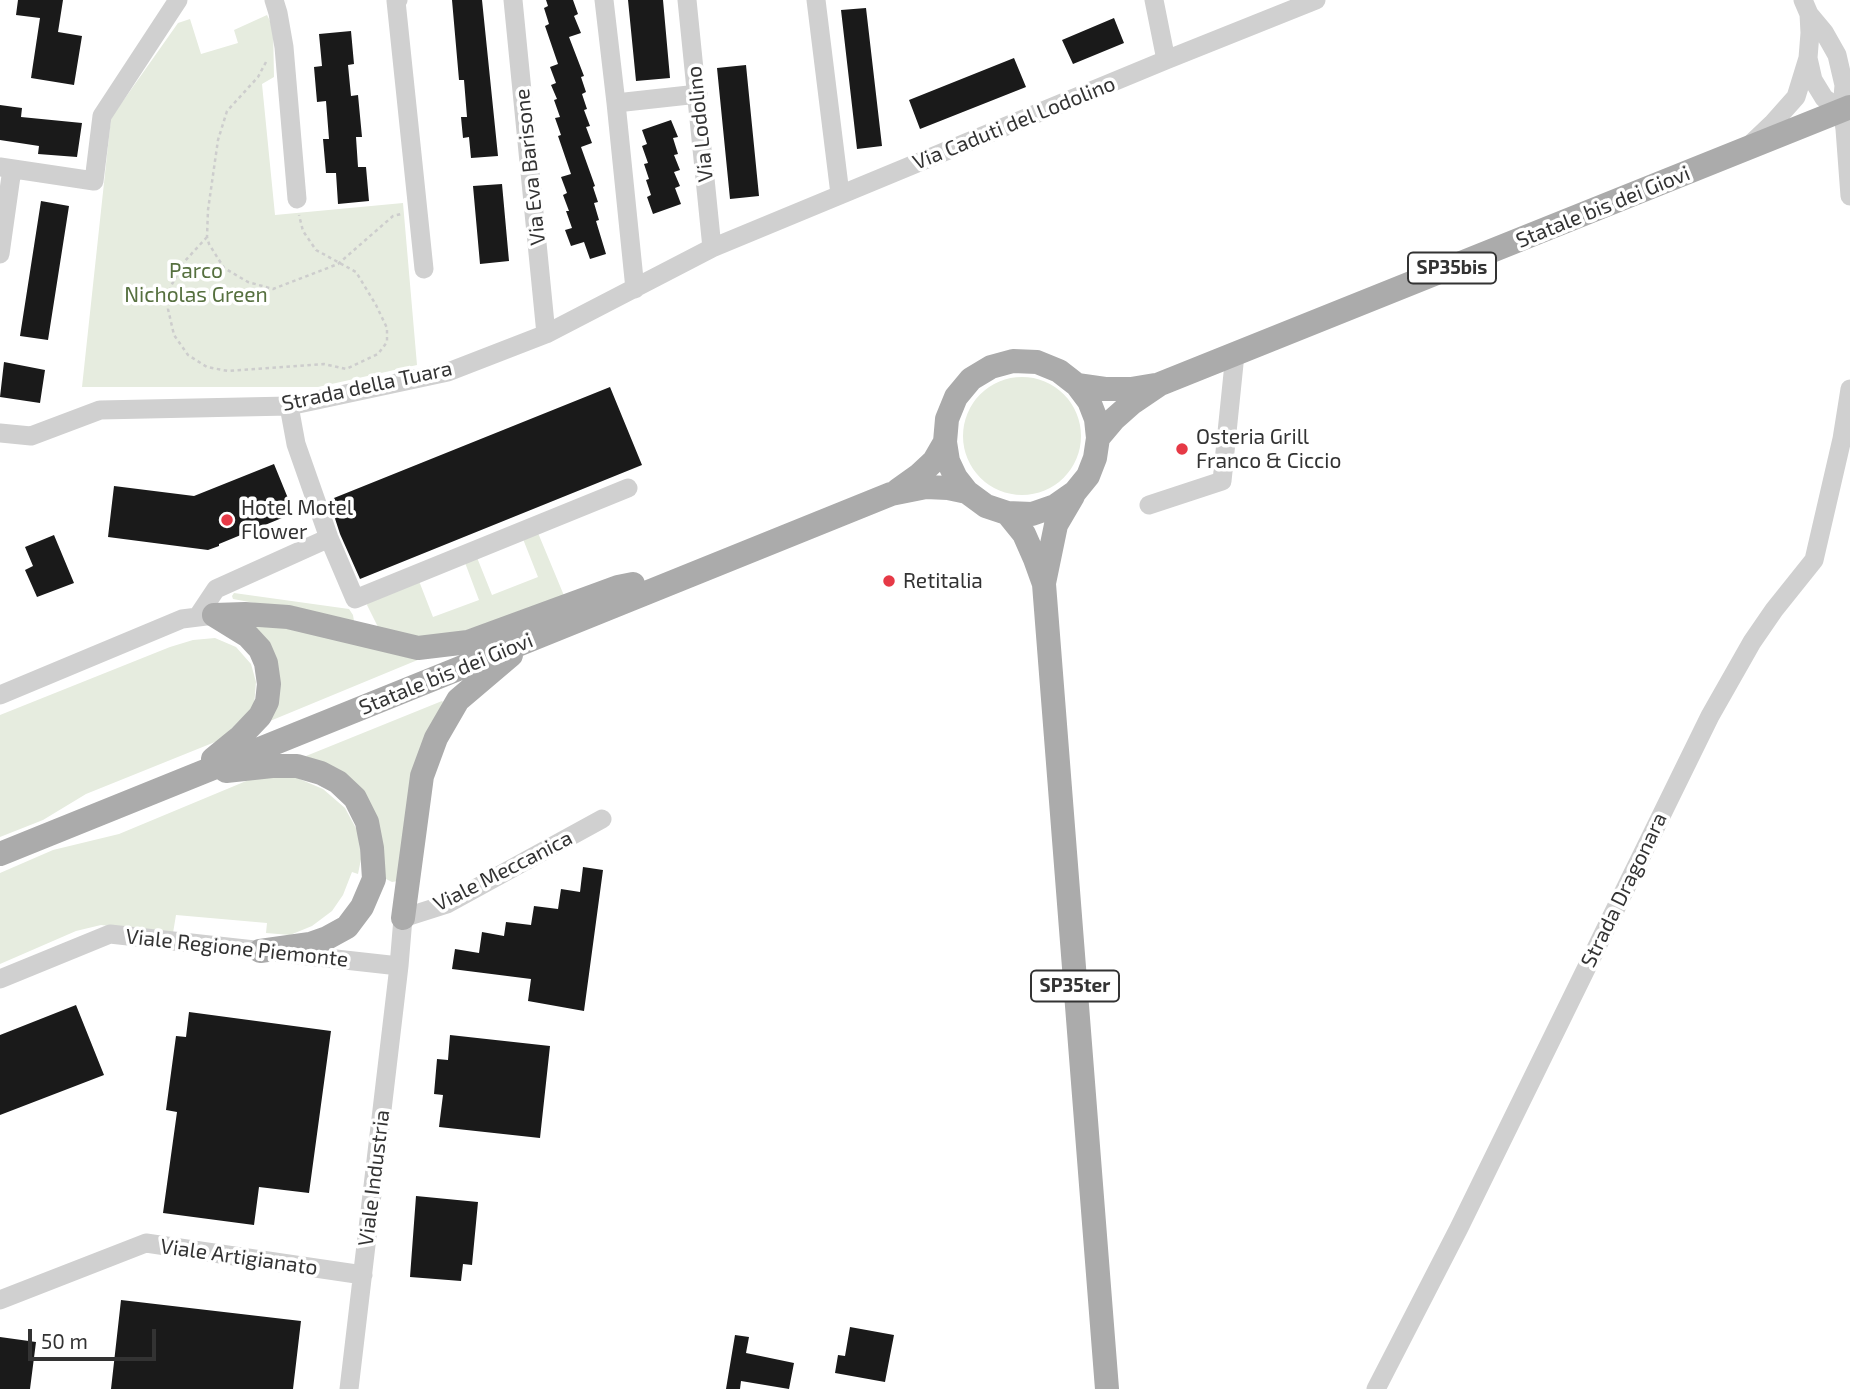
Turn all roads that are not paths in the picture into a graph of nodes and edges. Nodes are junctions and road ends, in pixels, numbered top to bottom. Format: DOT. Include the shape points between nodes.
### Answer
graph roads {
  1 [pos="178,0"];
  2 [pos="274,0"];
  3 [pos="398,0"];
  4 [pos="513,0"];
  5 [pos="604,0"];
  6 [pos="687,0"];
  7 [pos="816,0"];
  8 [pos="1154,0"];
  9 [pos="1317,0"];
  10 [pos="1806,7"];
  11 [pos="1808,58"];
  12 [pos="1166,60"];
  13 [pos="1843,60"];
  14 [pos="698,94"];
  15 [pos="617,103"];
  16 [pos="1846,109"];
  17 [pos="1743,151"];
  18 [pos="6,168"];
  19 [pos="840,194"];
  20 [pos="1850,196"];
  21 [pos="296,199"];
  22 [pos="712,248"];
  23 [pos="0,254"];
  24 [pos="424,269"];
  25 [pos="635,289"];
  26 [pos="546,334"];
  27 [pos="1235,354"];
  28 [pos="1160,384"];
  29 [pos="1077,385"];
  30 [pos="1850,388"];
  31 [pos="289,406"];
  32 [pos="0,433"];
  33 [pos="1098,438"];
  34 [pos="945,442"];
  35 [pos="628,488"];
  36 [pos="967,492"];
  37 [pos="1075,492"];
  38 [pos="891,494"];
  39 [pos="1149,505"];
  40 [pos="1007,513"];
  41 [pos="329,538"];
  42 [pos="690,576"];
  43 [pos="1044,584"];
  44 [pos="206,615"];
  45 [pos="526,642"];
  46 [pos="0,695"];
  47 [pos="194,775"];
  48 [pos="602,819"];
  49 [pos="0,854"];
  50 [pos="374,879"];
  51 [pos="403,918"];
  52 [pos="260,951"];
  53 [pos="399,967"];
  54 [pos="0,979"];
  55 [pos="363,1275"];
  56 [pos="0,1300"];
  57 [pos="349,1389"];
  58 [pos="1107,1389"];
  59 [pos="1376,1389"];
  1 -- 18 [label="street" via="102,116 94,181"];
  2 -- 21 [label="street" via="284,47"];
  3 -- 24 [label="street"];
  4 -- 26 [label="street, Via Eva Barisone"];
  5 -- 15 [label="street"];
  6 -- 14 [label="street, Via Lodolino"];
  7 -- 19 [label="street"];
  8 -- 12 [label="street"];
  9 -- 12 [label="street, Via Caduti del Lodolino"];
  10 -- 11 [label="street"];
  10 -- 13 [label="street"];
  11 -- 16 [label="street" via="1813,80 1824,98"];
  11 -- 17 [label="street" via="1796,97"];
  12 -- 19 [label="street, Via Caduti del Lodolino"];
  13 -- 16 [label="street"];
  14 -- 15 [label="street"];
  14 -- 22 [label="street, Via Lodolino"];
  15 -- 25 [label="street"];
  16 -- 17 [label="main road, Statale bis dei Giovi / SP35bis"];
  16 -- 20 [label="street"];
  17 -- 27 [label="main road, Statale bis dei Giovi / SP35bis"];
  18 -- 23 [label="street"];
  19 -- 22 [label="street, Via Caduti del Lodolino"];
  22 -- 25 [label="street, Strada della Tuara"];
  25 -- 26 [label="street, Strada della Tuara"];
  26 -- 31 [label="street, Strada della Tuara" via="448,372"];
  27 -- 28 [label="main road, Statale bis dei Giovi / SP35bis"];
  27 -- 39 [label="street" via="1222,481"];
  28 -- 29 [label="main road, Statale bis dei Giovi / SP35bis" via="1131,389"];
  28 -- 33 [label="main road, Statale bis dei Giovi / SP35bis" via="1132,403"];
  29 -- 33 [label="main road, Statale bis dei Giovi / SP35bis" via="1089,401"];
  29 -- 34 [label="main road, Statale bis dei Giovi / SP35bis" via="1059,370 1037,362 1013,361 991,367 971,379 956,397 947,419"];
  30 -- 59 [label="street, Strada Dragonara" via="1814,560 1752,642 1710,716"];
  31 -- 32 [label="street, Strada della Tuara" via="100,410 31,436"];
  31 -- 41 [label="street" via="296,444"];
  33 -- 37 [label="main road, Statale bis dei Giovi / SP35bis" via="1095,458"];
  34 -- 36 [label="main road, Statale bis dei Giovi / SP35bis" via="948,461"];
  34 -- 38 [label="main road, Statale bis dei Giovi / SP35bis" via="934,461"];
  35 -- 41 [label="street" via="355,599"];
  36 -- 38 [label="main road, Statale bis dei Giovi / SP35bis" via="926,487"];
  36 -- 40 [label="main road, Statale bis dei Giovi / SP35bis" via="986,506"];
  37 -- 40 [label="main road, Statale bis dei Giovi / SP35bis" via="1032,514"];
  37 -- 43 [label="main road, SP35ter" via="1056,525"];
  38 -- 42 [label="main road, Statale bis dei Giovi / SP35bis"];
  40 -- 43 [label="main road, SP35ter" via="1024,534"];
  41 -- 44 [label="street" via="216,589"];
  42 -- 44 [label="main road" via="618,587 468,642 418,648 288,617"];
  42 -- 45 [label="main road, Statale bis dei Giovi / SP35bis"];
  43 -- 58 [label="main road, SP35ter"];
  44 -- 46 [label="street" via="181,619"];
  44 -- 47 [label="main road" via="248,636 260,649 269,684 260,716"];
  45 -- 47 [label="main road, Statale bis dei Giovi / SP35bis"];
  45 -- 51 [label="main road" via="458,700 436,738 422,776"];
  47 -- 49 [label="main road, Statale bis dei Giovi / SP35bis"];
  47 -- 50 [label="main road" via="297,766 338,782 355,798 367,822"];
  48 -- 51 [label="street, Viale Meccanica" via="447,904"];
  50 -- 51 [label="main road"];
  50 -- 52 [label="main road" via="362,907 347,926 310,944"];
  51 -- 53 [label="street, Viale Industria"];
  52 -- 53 [label="street, Viale Regione Piemonte"];
  52 -- 54 [label="street, Viale Regione Piemonte" via="110,934"];
  53 -- 55 [label="street, Viale Industria"];
  55 -- 56 [label="street, Viale Artigianato" via="146,1243 86,1260"];
  55 -- 57 [label="street, Viale Industria"];
}
